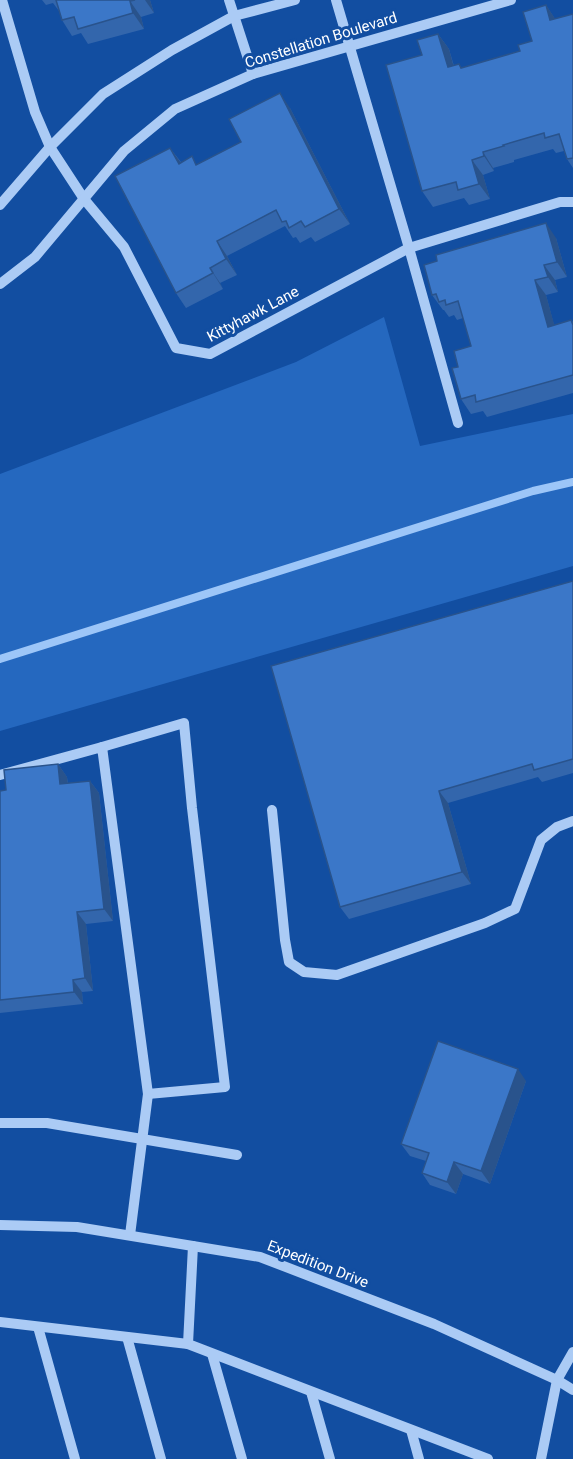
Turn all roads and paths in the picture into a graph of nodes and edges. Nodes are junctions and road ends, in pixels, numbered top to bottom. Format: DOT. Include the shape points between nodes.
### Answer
graph roads {
  1 [pos="2,0"];
  2 [pos="229,0"];
  3 [pos="295,0"];
  4 [pos="336,0"];
  5 [pos="504,1"];
  6 [pos="234,16"];
  7 [pos="350,46"];
  8 [pos="253,74"];
  9 [pos="50,147"];
  10 [pos="84,199"];
  11 [pos="573,202"];
  12 [pos="0,205"];
  13 [pos="409,248"];
  14 [pos="0,284"];
  15 [pos="458,423"];
  16 [pos="102,747"];
  17 [pos="0,775"];
  18 [pos="272,810"];
  19 [pos="573,821"];
  20 [pos="148,1094"];
  21 [pos="0,1123"];
  22 [pos="142,1139"];
  23 [pos="237,1155"];
  24 [pos="0,1225"];
  25 [pos="130,1235"];
  26 [pos="193,1246"];
  27 [pos="0,1322"];
  28 [pos="38,1327"];
  29 [pos="127,1337"];
  30 [pos="188,1344"];
  31 [pos="573,1352"];
  32 [pos="212,1354"];
  33 [pos="557,1380"];
  34 [pos="573,1390"];
  35 [pos="311,1392"];
  36 [pos="411,1430"];
  37 [pos="75,1459"];
  38 [pos="161,1459"];
  39 [pos="242,1459"];
  40 [pos="330,1459"];
  41 [pos="419,1459"];
  42 [pos="488,1459"];
  43 [pos="542,1459"];
  1 -- 9 [label="street, Kittyhawk Lane" via="34,112"];
  2 -- 6 [label="street"];
  3 -- 6 [label="street"];
  4 -- 7 [label="street"];
  5 -- 7 [label="street, Constellation Boulevard"];
  6 -- 8 [label="street"];
  6 -- 9 [label="street" via="103,94"];
  7 -- 8 [label="street, Constellation Boulevard"];
  7 -- 13 [label="street"];
  8 -- 10 [label="street, Constellation Boulevard" via="175,109 124,151"];
  9 -- 10 [label="street, Kittyhawk Lane"];
  9 -- 12 [label="street"];
  10 -- 13 [label="street, Kittyhawk Lane" via="124,247 176,348 210,354"];
  10 -- 14 [label="street, Constellation Boulevard" via="35,257"];
  11 -- 13 [label="street, Kittyhawk Lane" via="560,202"];
  13 -- 15 [label="street"];
  16 -- 17 [label="street"];
  16 -- 20 [label="street"];
  16 -- 20 [label="street" via="184,723 225,1087"];
  18 -- 19 [label="street" via="290,962 304,972 337,975 486,923 515,909 541,840 557,827"];
  20 -- 22 [label="street"];
  21 -- 22 [label="street" via="47,1123"];
  22 -- 23 [label="street"];
  22 -- 25 [label="street"];
  24 -- 25 [label="street, Expedition Drive" via="77,1227"];
  25 -- 26 [label="street, Expedition Drive"];
  26 -- 30 [label="street"];
  26 -- 33 [label="street, Expedition Drive" via="260,1257 434,1324"];
  27 -- 28 [label="street"];
  28 -- 29 [label="street"];
  28 -- 37 [label="street"];
  29 -- 30 [label="street"];
  29 -- 38 [label="street"];
  30 -- 32 [label="street"];
  31 -- 33 [label="street"];
  32 -- 35 [label="street"];
  32 -- 39 [label="street"];
  33 -- 34 [label="street, Expedition Drive"];
  33 -- 43 [label="street"];
  35 -- 36 [label="street"];
  35 -- 40 [label="street"];
  36 -- 41 [label="street"];
  36 -- 42 [label="street"];
}
